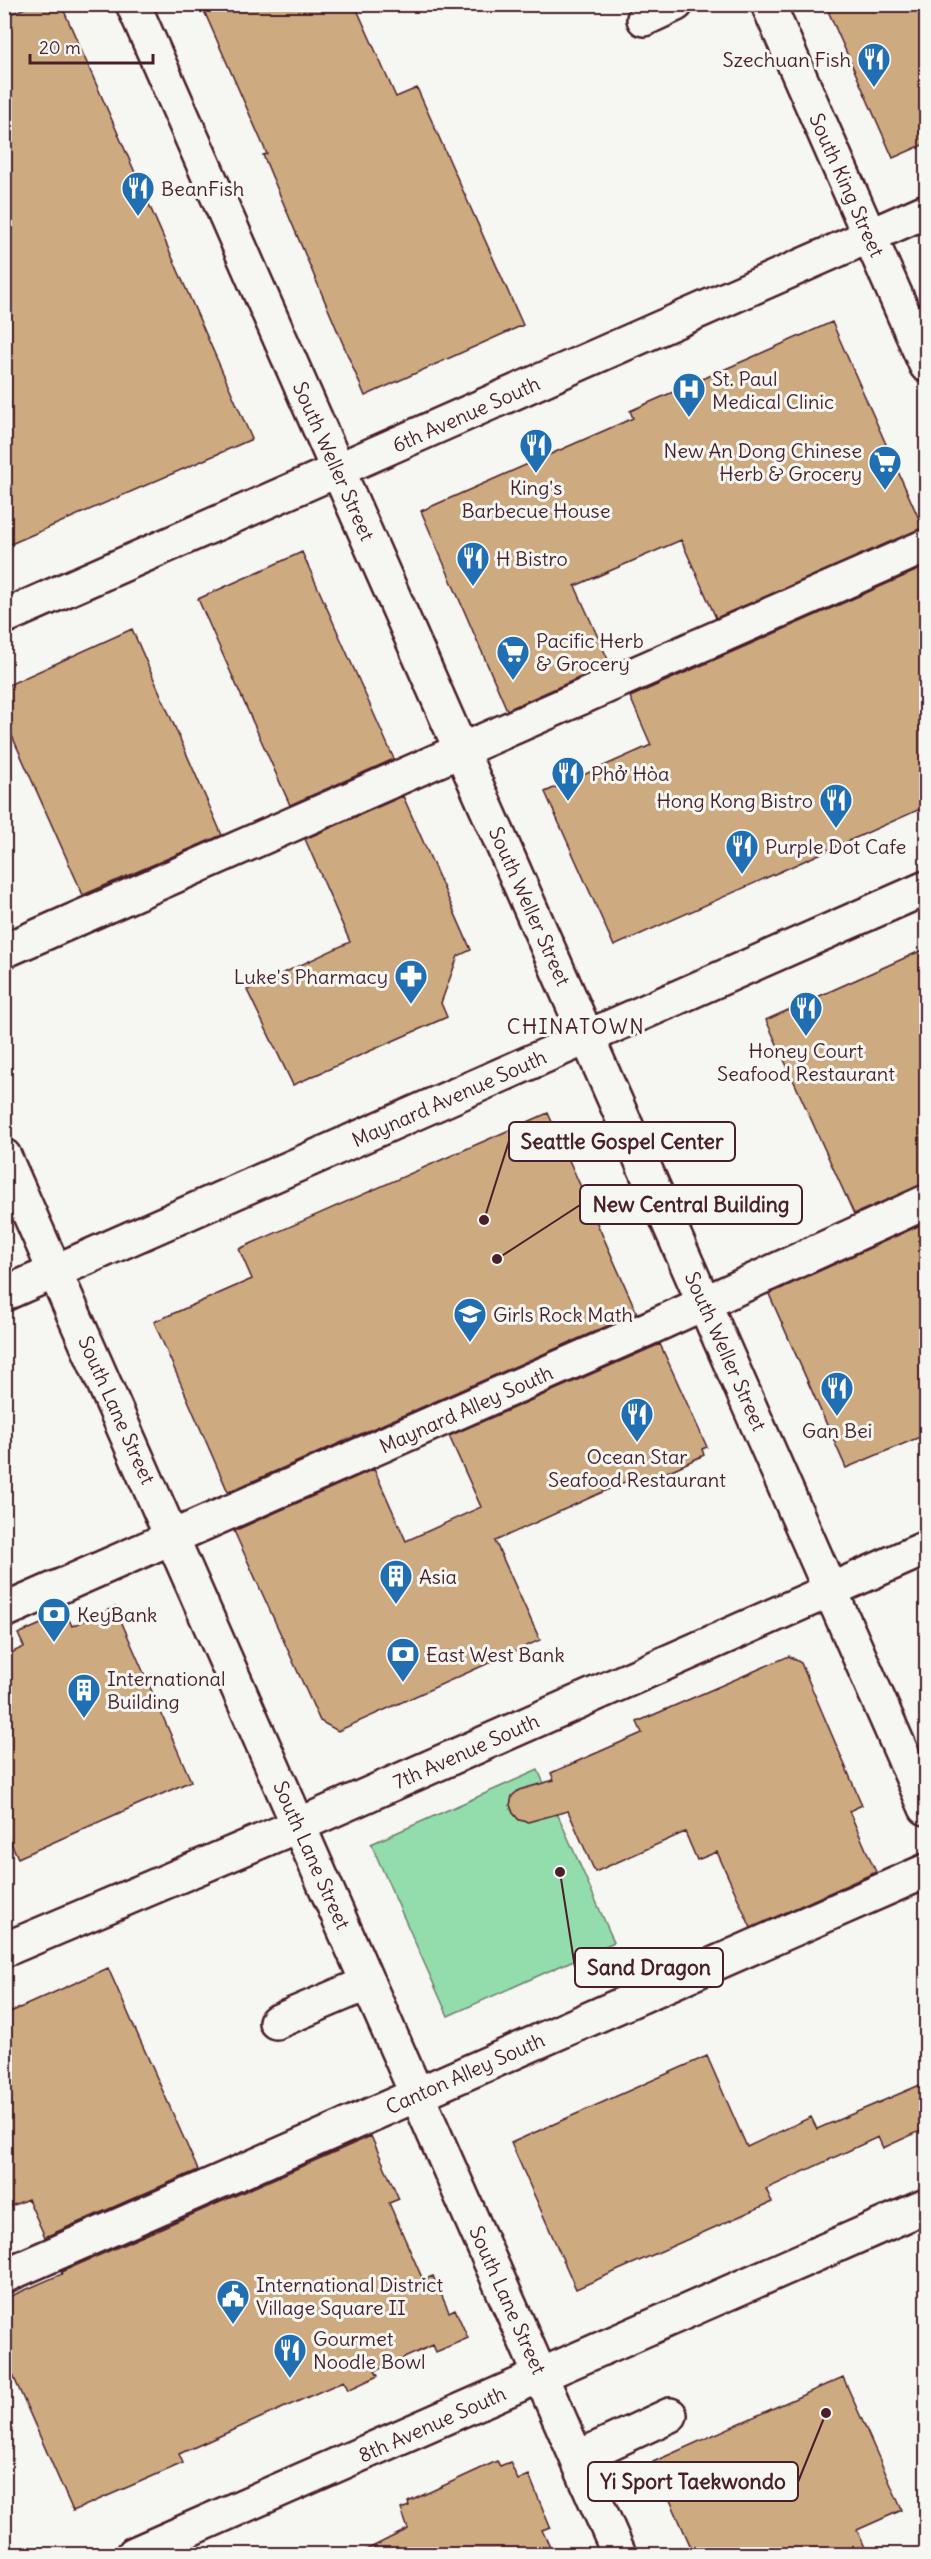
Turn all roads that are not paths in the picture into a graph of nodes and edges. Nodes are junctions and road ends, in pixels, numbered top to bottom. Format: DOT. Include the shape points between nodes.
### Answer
graph roads {
  1 [pos="134,4"];
  2 [pos="676,4"];
  3 [pos="768,4"];
  4 [pos="644,19"];
  5 [pos="927,211"];
  6 [pos="870,236"];
  7 [pos="927,365"];
  8 [pos="338,470"];
  9 [pos="927,546"];
  10 [pos="4,616"];
  11 [pos="461,751"];
  12 [pos="927,888"];
  13 [pos="4,951"];
  14 [pos="588,1037"];
  15 [pos="4,1156"];
  16 [pos="927,1202"];
  17 [pos="55,1271"];
  18 [pos="4,1294"];
  19 [pos="705,1304"];
  20 [pos="172,1538"];
  21 [pos="927,1548"];
  22 [pos="831,1591"];
  23 [pos="4,1611"];
  24 [pos="927,1808"];
  25 [pos="299,1825"];
  26 [pos="927,1871"];
  27 [pos="4,1950"];
  28 [pos="368,1983"];
  29 [pos="276,2022"];
  30 [pos="417,2094"];
  31 [pos="927,2206"];
  32 [pos="4,2276"];
  33 [pos="541,2375"];
  34 [pos="670,2415"];
  35 [pos="577,2458"];
  36 [pos="134,2554"];
  37 [pos="620,2554"];
  1 -- 8 [label="street, South Weller Street"];
  2 -- 4 [label="street"];
  3 -- 6 [label="street, South King Street"];
  5 -- 6 [label="street, 6th Avenue South"];
  6 -- 7 [label="street, South King Street"];
  6 -- 8 [label="street, 6th Avenue South"];
  8 -- 10 [label="street, 6th Avenue South"];
  8 -- 11 [label="street, South Weller Street"];
  9 -- 11 [label="street"];
  11 -- 13 [label="street"];
  11 -- 14 [label="street, South Weller Street"];
  12 -- 14 [label="street, Maynard Avenue South"];
  14 -- 17 [label="street, Maynard Avenue South"];
  14 -- 19 [label="street, South Weller Street"];
  15 -- 17 [label="street, South Lane Street"];
  16 -- 19 [label="street, Maynard Alley South"];
  17 -- 18 [label="street, Maynard Avenue South"];
  17 -- 20 [label="street, South Lane Street"];
  19 -- 20 [label="street, Maynard Alley South"];
  19 -- 22 [label="street, South Weller Street"];
  20 -- 23 [label="street, Maynard Alley South"];
  20 -- 25 [label="street, South Lane Street"];
  21 -- 22 [label="street, 7th Avenue South"];
  22 -- 24 [label="street, South Weller Street"];
  22 -- 25 [label="street, 7th Avenue South"];
  25 -- 27 [label="street, 7th Avenue South"];
  25 -- 28 [label="street, South Lane Street"];
  26 -- 30 [label="street, Canton Alley South"];
  28 -- 29 [label="street"];
  28 -- 30 [label="street, South Lane Street"];
  30 -- 32 [label="street, Canton Alley South"];
  30 -- 33 [label="street, South Lane Street"];
  31 -- 33 [label="street, 8th Avenue South"];
  33 -- 35 [label="street, South Lane Street"];
  33 -- 36 [label="street, 8th Avenue South"];
  34 -- 35 [label="street"];
  35 -- 37 [label="street, South Lane Street"];
}
